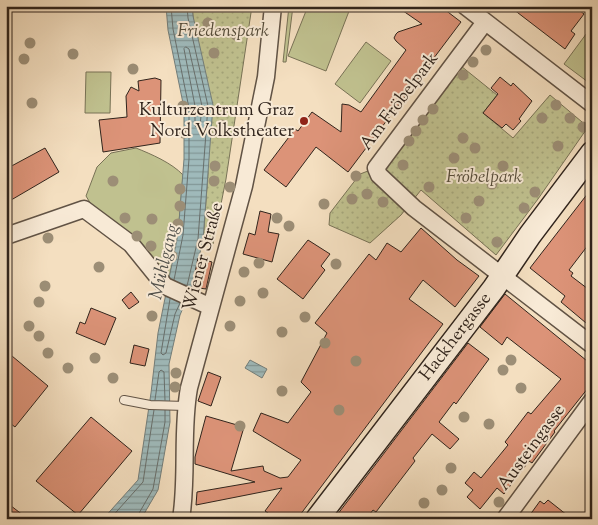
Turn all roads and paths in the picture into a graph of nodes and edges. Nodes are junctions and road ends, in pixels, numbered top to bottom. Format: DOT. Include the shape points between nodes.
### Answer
graph roads {
  1 [pos="273,6"];
  2 [pos="465,6"];
  3 [pos="485,22"];
  4 [pos="592,104"];
  5 [pos="592,153"];
  6 [pos="6,236"];
  7 [pos="502,275"];
  8 [pos="211,306"];
  9 [pos="592,345"];
  10 [pos="124,400"];
  11 [pos="592,401"];
  12 [pos="179,406"];
  13 [pos="181,519"];
  14 [pos="317,519"];
  15 [pos="505,519"];
  1 -- 8 [label="street, Wiener Straße" via="266,77 244,186"];
  2 -- 3 [label="street"];
  3 -- 4 [label="street"];
  3 -- 7 [label="street, Am Fröbelpark" via="376,168 379,175 414,208"];
  5 -- 7 [label="main road, Hackhergasse"];
  6 -- 8 [label="street" via="84,209 131,244 165,286"];
  7 -- 9 [label="street"];
  7 -- 14 [label="main road, Hackhergasse"];
  8 -- 12 [label="street, Wiener Straße"];
  10 -- 12 [label="lane"];
  11 -- 15 [label="street, Austeingasse"];
  12 -- 13 [label="street, Wiener Straße" via="184,502"];
}
